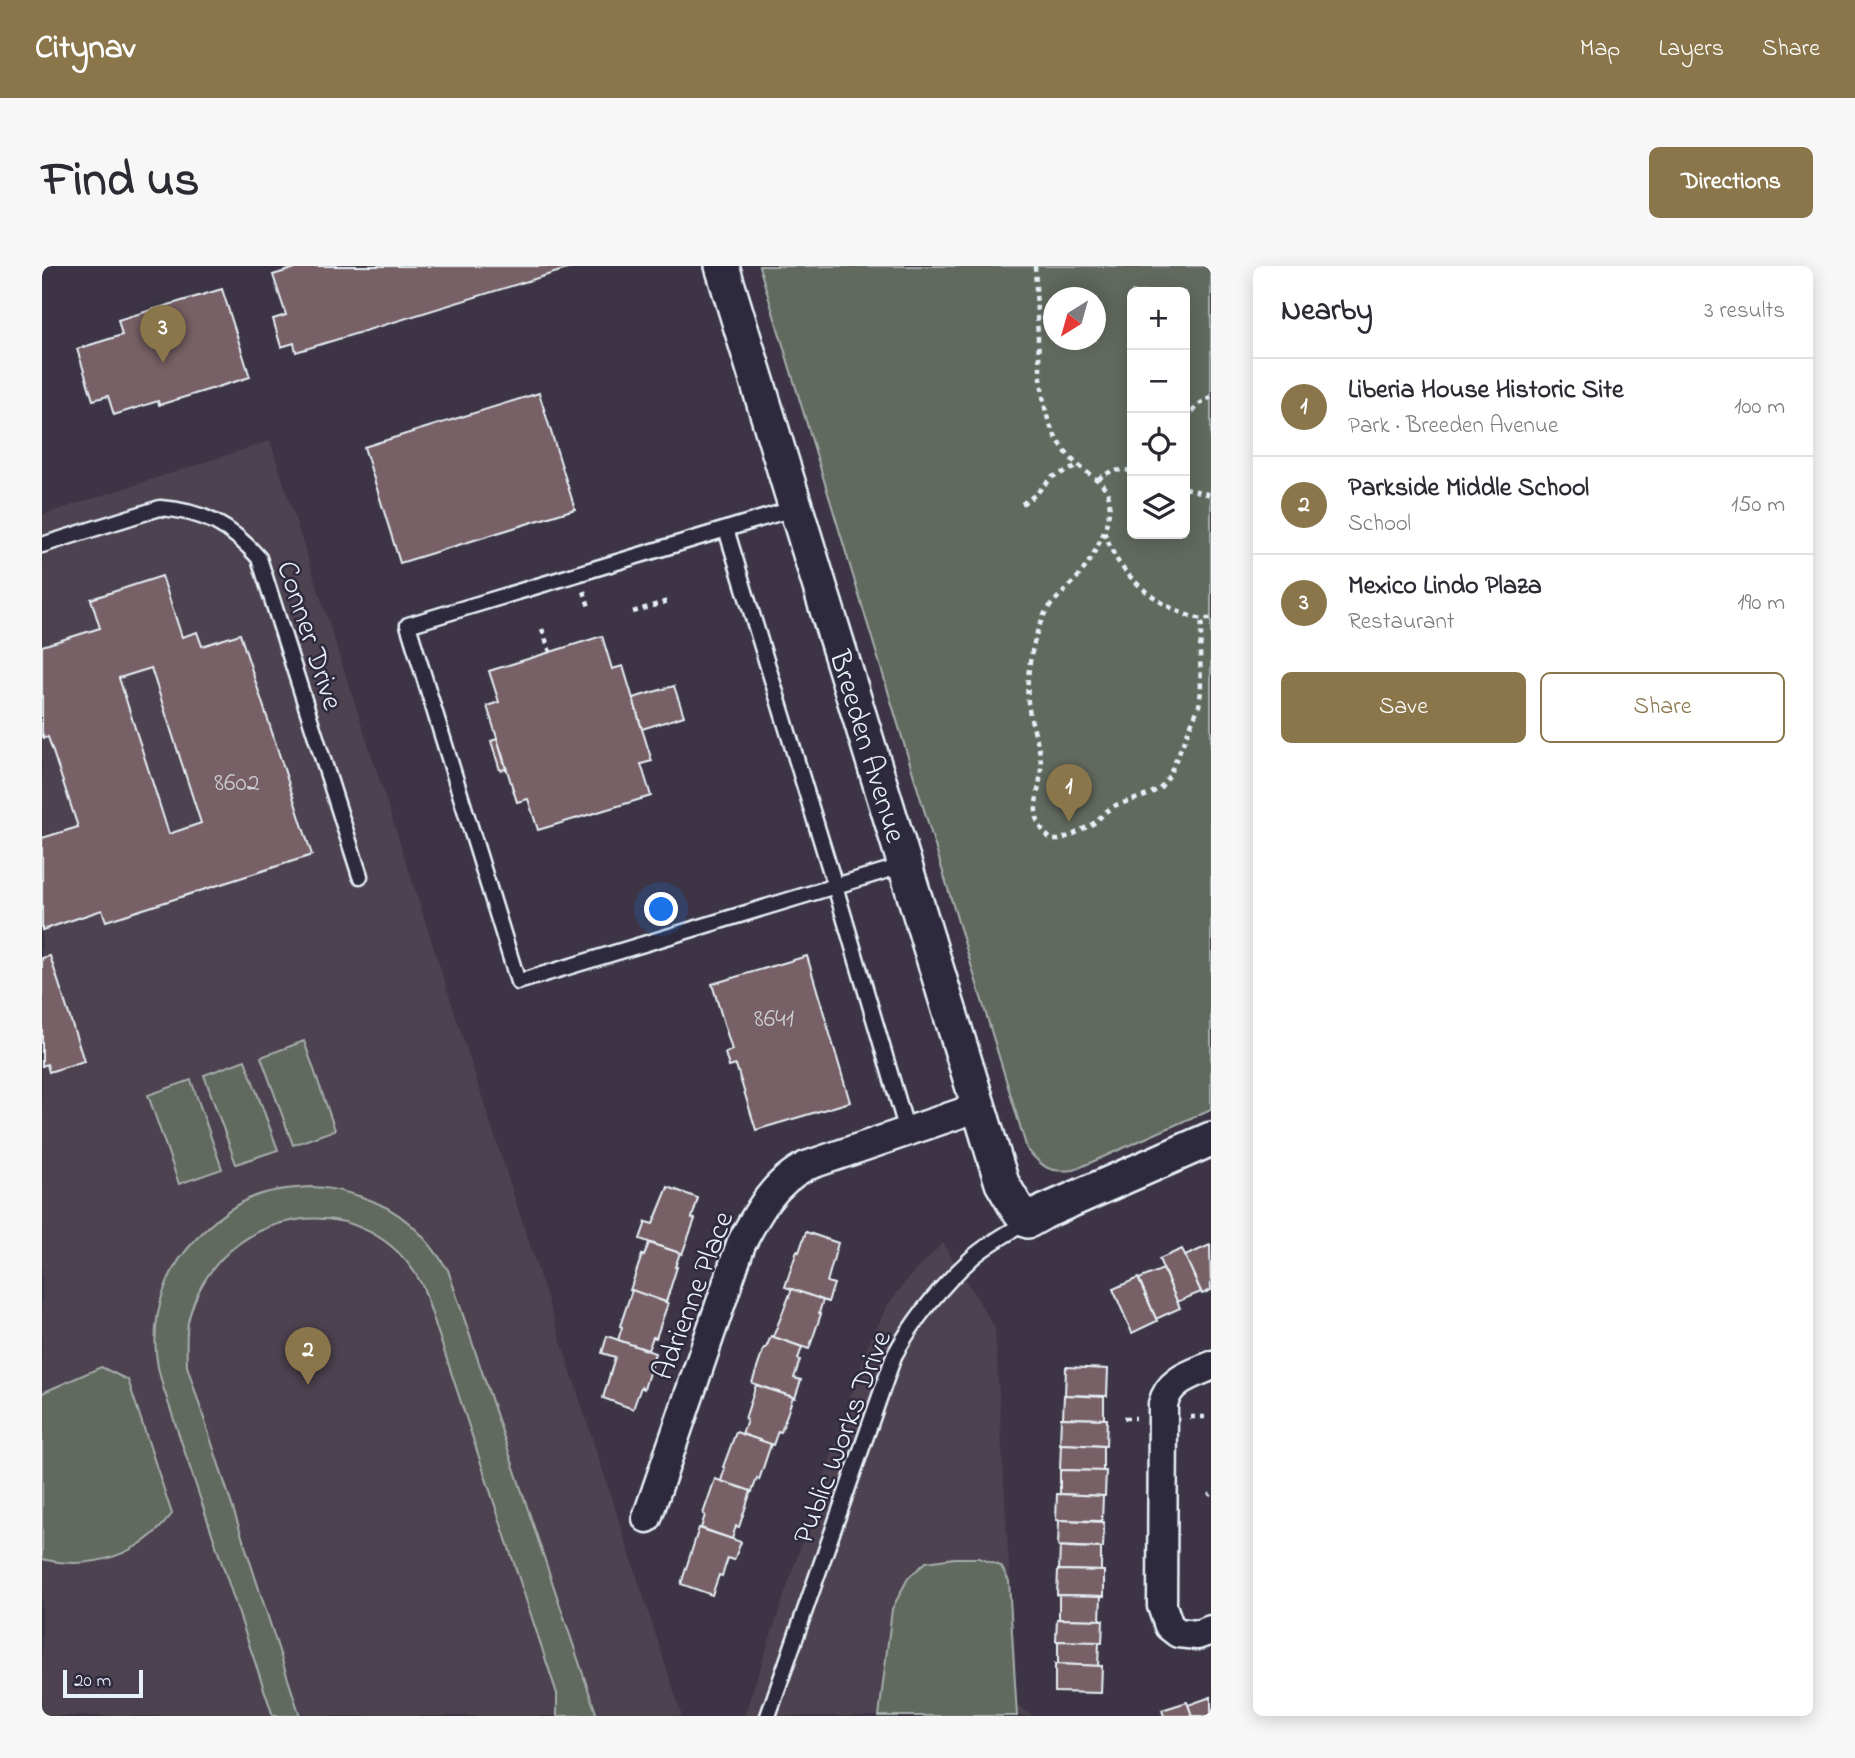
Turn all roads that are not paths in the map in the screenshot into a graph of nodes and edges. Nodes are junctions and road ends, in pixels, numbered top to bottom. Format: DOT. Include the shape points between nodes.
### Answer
graph roads {
  1 [pos="722,266"];
  2 [pos="796,508"];
  3 [pos="726,529"];
  4 [pos="42,545"];
  5 [pos="905,865"];
  6 [pos="360,876"];
  7 [pos="835,886"];
  8 [pos="979,1107"];
  9 [pos="907,1131"];
  10 [pos="1211,1139"];
  11 [pos="1028,1221"];
  12 [pos="1211,1366"];
  13 [pos="647,1518"];
  14 [pos="1211,1630"];
  15 [pos="768,1716"];
  1 -- 2 [label="street, Breeden Avenue"];
  2 -- 3 [label="lane"];
  2 -- 5 [label="street, Breeden Avenue"];
  3 -- 7 [label="lane"];
  3 -- 7 [label="lane" via="408,625 518,982"];
  4 -- 6 [label="lane, Conner Drive" via="160,508 209,518 244,541 259,558"];
  5 -- 7 [label="lane"];
  5 -- 8 [label="street, Breeden Avenue"];
  7 -- 9 [label="lane"];
  8 -- 9 [label="street, Adrienne Place"];
  8 -- 11 [label="street, Breeden Avenue" via="1002,1183"];
  9 -- 13 [label="street, Adrienne Place" via="799,1169 782,1182 756,1215 741,1244"];
  10 -- 11 [label="street"];
  11 -- 15 [label="lane, Public Works Drive" via="974,1256 905,1335"];
  12 -- 14 [label="street" via="1175,1383 1165,1397 1161,1564 1161,1606 1169,1626 1188,1635"];
}
